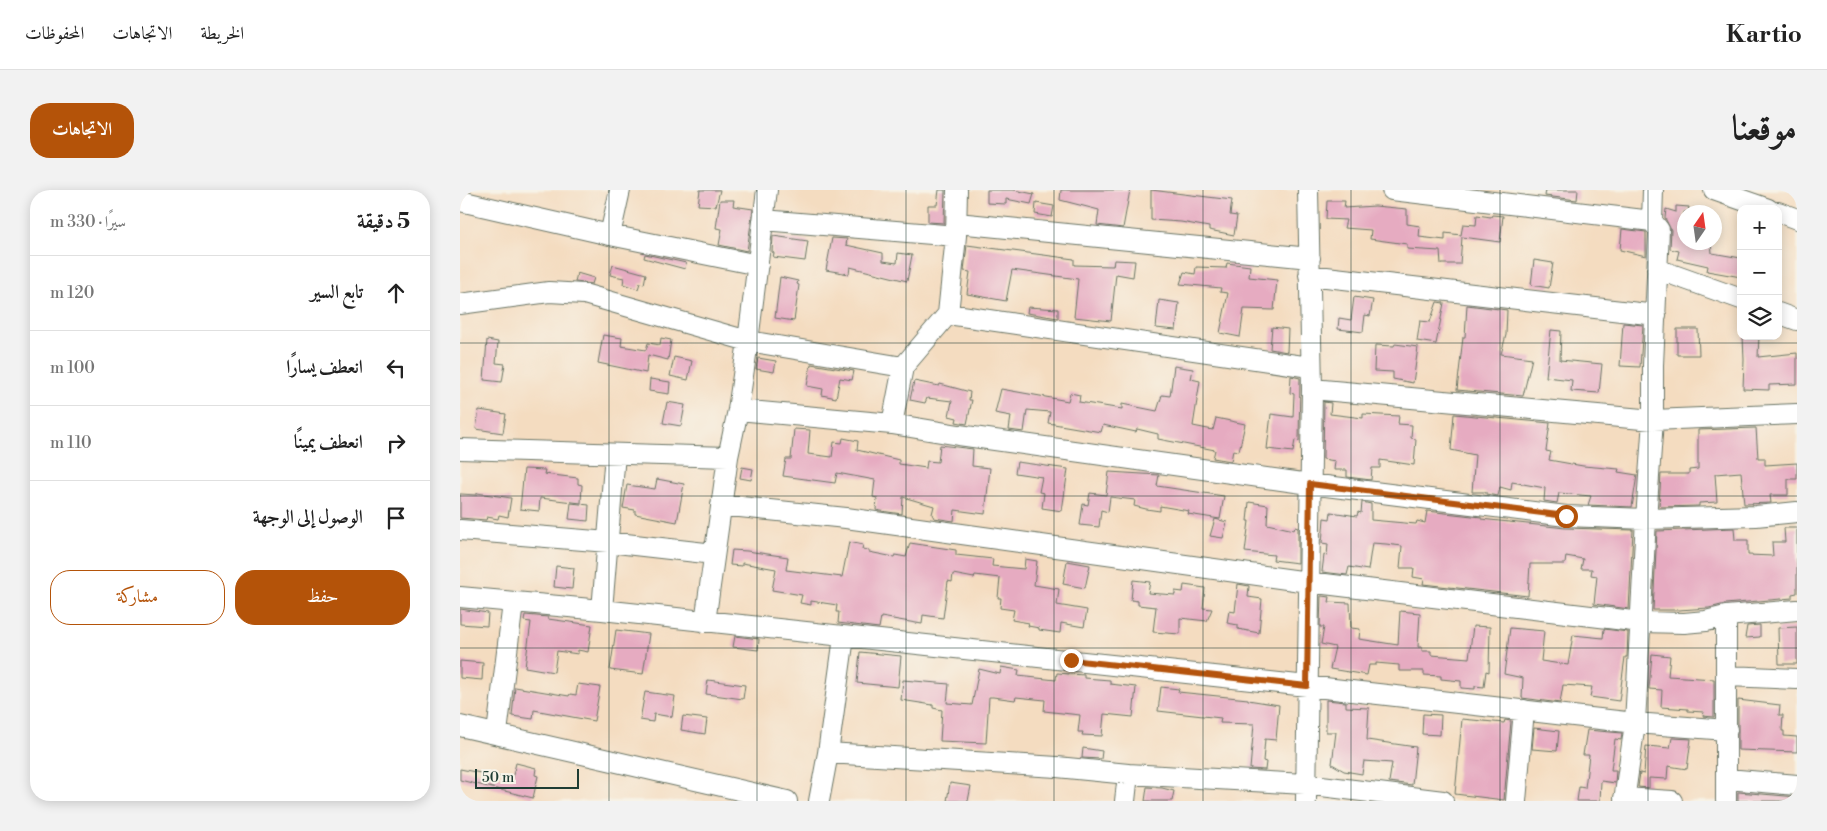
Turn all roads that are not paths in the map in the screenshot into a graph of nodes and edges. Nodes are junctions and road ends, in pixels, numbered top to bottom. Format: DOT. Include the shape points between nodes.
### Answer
graph roads {
  1 [pos="620,190"];
  2 [pos="767,190"];
  3 [pos="958,190"];
  4 [pos="1308,190"];
  5 [pos="1392,190"];
  6 [pos="1654,190"];
  7 [pos="1714,190"];
  8 [pos="460,202"];
  9 [pos="1757,205"];
  10 [pos="1782,213"];
  11 [pos="1797,219"];
  12 [pos="763,220"];
  13 [pos="1652,220"];
  14 [pos="957,230"];
  15 [pos="610,235"];
  16 [pos="758,265"];
  17 [pos="1310,266"];
  18 [pos="1657,269"];
  19 [pos="1737,298"];
  20 [pos="460,304"];
  21 [pos="948,314"];
  22 [pos="1782,314"];
  23 [pos="1656,315"];
  24 [pos="1797,320"];
  25 [pos="748,341"];
  26 [pos="1310,367"];
  27 [pos="903,368"];
  28 [pos="1312,389"];
  29 [pos="738,410"];
  30 [pos="1797,414"];
  31 [pos="1653,420"];
  32 [pos="892,424"];
  33 [pos="460,449"];
  34 [pos="616,454"];
  35 [pos="728,457"];
  36 [pos="1310,484"];
  37 [pos="721,505"];
  38 [pos="1797,512"];
  39 [pos="1646,519"];
  40 [pos="460,530"];
  41 [pos="608,542"];
  42 [pos="714,554"];
  43 [pos="1308,582"];
  44 [pos="460,597"];
  45 [pos="513,603"];
  46 [pos="602,610"];
  47 [pos="1797,610"];
  48 [pos="1726,616"];
  49 [pos="705,622"];
  50 [pos="1641,622"];
  51 [pos="844,637"];
  52 [pos="1728,676"];
  53 [pos="1797,679"];
  54 [pos="1307,686"];
  55 [pos="1524,710"];
  56 [pos="1635,723"];
  57 [pos="460,726"];
  58 [pos="1727,730"];
  59 [pos="497,733"];
  60 [pos="828,753"];
  61 [pos="1128,774"];
  62 [pos="1727,779"];
  63 [pos="1797,785"];
  64 [pos="1306,792"];
  65 [pos="1392,798"];
  66 [pos="1624,799"];
  67 [pos="787,801"];
  68 [pos="819,801"];
  69 [pos="1125,801"];
  70 [pos="1443,801"];
  71 [pos="1516,801"];
  72 [pos="1672,801"];
  73 [pos="1726,801"];
  1 -- 15 [label="street"];
  2 -- 12 [label="street"];
  3 -- 14 [label="street"];
  4 -- 17 [label="street"];
  5 -- 13 [label="street"];
  6 -- 13 [label="street"];
  7 -- 9 [label="street"];
  8 -- 15 [label="street"];
  10 -- 11 [label="street"];
  12 -- 14 [label="street"];
  12 -- 16 [label="street"];
  13 -- 18 [label="street" via="1659,230"];
  14 -- 17 [label="street"];
  14 -- 21 [label="street"];
  15 -- 16 [label="street"];
  16 -- 25 [label="street"];
  17 -- 23 [label="street"];
  17 -- 26 [label="street"];
  18 -- 19 [label="street"];
  18 -- 23 [label="street"];
  20 -- 25 [label="street" via="550,292 584,294"];
  21 -- 26 [label="street"];
  21 -- 27 [label="street"];
  22 -- 24 [label="street"];
  23 -- 31 [label="street"];
  25 -- 27 [label="street"];
  25 -- 29 [label="street"];
  26 -- 28 [label="street"];
  27 -- 32 [label="street"];
  28 -- 31 [label="street"];
  28 -- 36 [label="street"];
  29 -- 32 [label="street"];
  29 -- 35 [label="street"];
  30 -- 31 [label="street"];
  31 -- 39 [label="street"];
  32 -- 36 [label="street"];
  33 -- 34 [label="street"];
  34 -- 35 [label="street"];
  34 -- 41 [label="street"];
  35 -- 37 [label="street"];
  36 -- 39 [label="street" via="1566,516"];
  36 -- 43 [label="street"];
  37 -- 42 [label="street"];
  37 -- 43 [label="street" via="846,518"];
  38 -- 39 [label="street"];
  39 -- 50 [label="street"];
  40 -- 41 [label="street"];
  41 -- 42 [label="street"];
  41 -- 46 [label="street"];
  42 -- 49 [label="street"];
  43 -- 50 [label="street"];
  43 -- 54 [label="street"];
  44 -- 45 [label="street"];
  45 -- 46 [label="street"];
  45 -- 59 [label="street"];
  46 -- 49 [label="street"];
  47 -- 48 [label="street"];
  48 -- 50 [label="street" via="1684,623"];
  48 -- 52 [label="street"];
  49 -- 51 [label="street"];
  50 -- 56 [label="street"];
  51 -- 54 [label="street"];
  51 -- 60 [label="street"];
  52 -- 53 [label="street"];
  52 -- 58 [label="street"];
  54 -- 55 [label="street"];
  54 -- 64 [label="street"];
  55 -- 56 [label="street"];
  55 -- 71 [label="street"];
  56 -- 58 [label="street"];
  56 -- 66 [label="street"];
  57 -- 59 [label="street"];
  58 -- 62 [label="street"];
  59 -- 67 [label="street"];
  60 -- 61 [label="street"];
  60 -- 68 [label="street"];
  61 -- 64 [label="street"];
  61 -- 69 [label="street"];
  62 -- 63 [label="street"];
  62 -- 73 [label="street"];
  64 -- 65 [label="street"];
  65 -- 70 [label="street"];
  66 -- 72 [label="street"];
}
